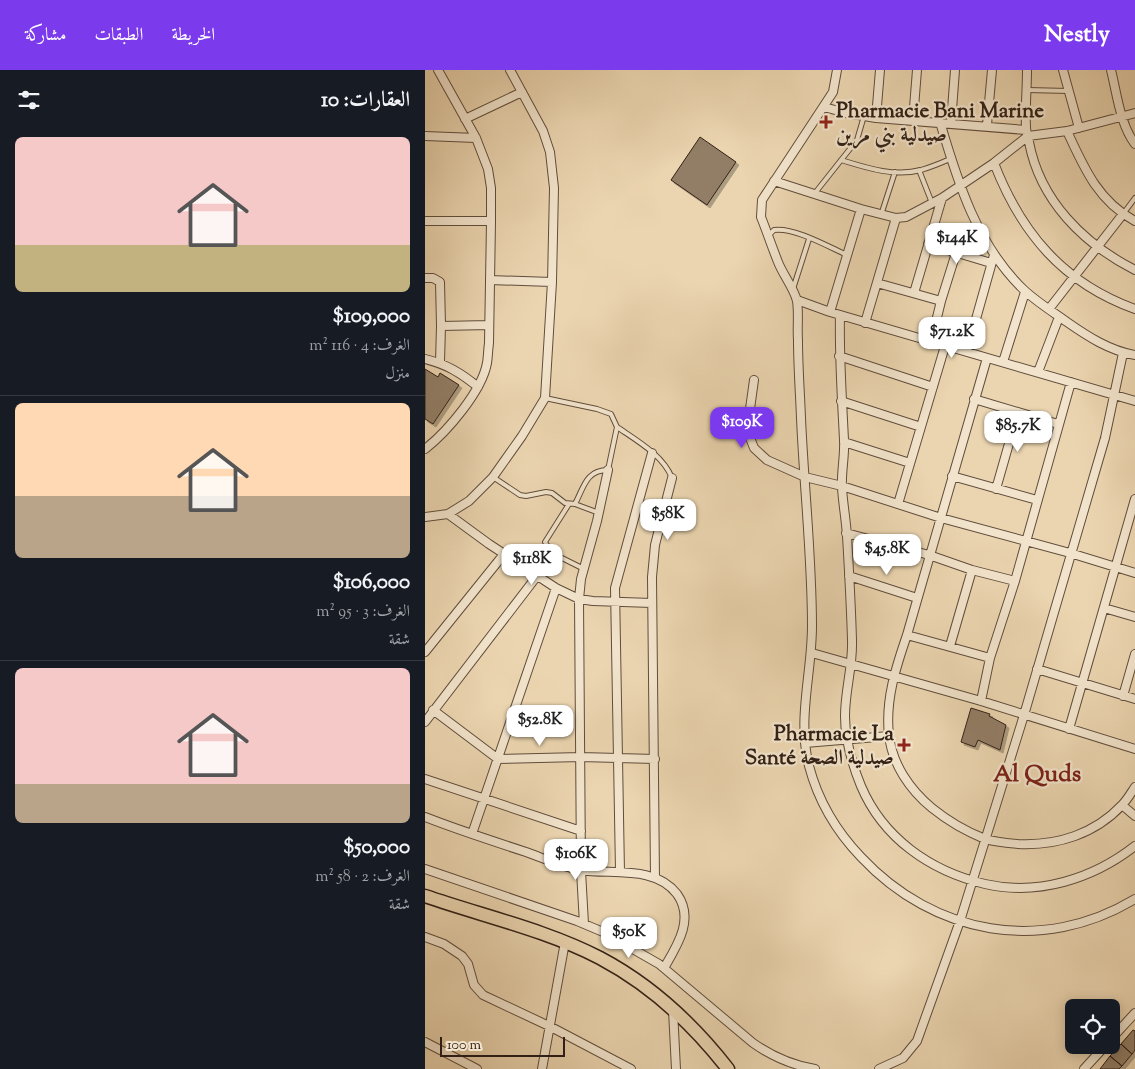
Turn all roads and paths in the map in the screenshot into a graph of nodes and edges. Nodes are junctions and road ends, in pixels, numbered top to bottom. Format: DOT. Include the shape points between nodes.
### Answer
graph roads {
  1 [pos="438,70"];
  2 [pos="510,70"];
  3 [pos="837,70"];
  4 [pos="880,70"];
  5 [pos="917,70"];
  6 [pos="955,70"];
  7 [pos="992,70"];
  8 [pos="1027,70"];
  9 [pos="1063,70"];
  10 [pos="1111,70"];
  11 [pos="1027,90"];
  12 [pos="1069,91"];
  13 [pos="522,92"];
  14 [pos="824,107"];
  15 [pos="1135,113"];
  16 [pos="864,116"];
  17 [pos="1123,117"];
  18 [pos="876,118"];
  19 [pos="465,119"];
  20 [pos="913,120"];
  21 [pos="940,122"];
  22 [pos="951,123"];
  23 [pos="987,126"];
  24 [pos="1079,128"];
  25 [pos="1067,131"];
  26 [pos="1027,133"];
  27 [pos="425,136"];
  28 [pos="475,138"];
  29 [pos="1135,144"];
  30 [pos="951,159"];
  31 [pos="841,160"];
  32 [pos="994,163"];
  33 [pos="919,170"];
  34 [pos="895,172"];
  35 [pos="774,181"];
  36 [pos="960,186"];
  37 [pos="814,195"];
  38 [pos="942,198"];
  39 [pos="1135,198"];
  40 [pos="932,204"];
  41 [pos="861,209"];
  42 [pos="881,214"];
  43 [pos="1123,214"];
  44 [pos="897,218"];
  45 [pos="425,221"];
  46 [pos="491,221"];
  47 [pos="1135,221"];
  48 [pos="768,236"];
  49 [pos="809,238"];
  50 [pos="928,244"];
  51 [pos="1097,248"];
  52 [pos="956,253"];
  53 [pos="847,255"];
  54 [pos="992,259"];
  55 [pos="1135,270"];
  56 [pos="425,278"];
  57 [pos="1074,278"];
  58 [pos="491,280"];
  59 [pos="552,282"];
  60 [pos="877,283"];
  61 [pos="792,291"];
  62 [pos="1025,292"];
  63 [pos="914,293"];
  64 [pos="797,300"];
  65 [pos="941,301"];
  66 [pos="1049,309"];
  67 [pos="1135,309"];
  68 [pos="830,312"];
  69 [pos="840,315"];
  70 [pos="1059,317"];
  71 [pos="865,323"];
  72 [pos="441,326"];
  73 [pos="489,326"];
  74 [pos="931,342"];
  75 [pos="945,346"];
  76 [pos="967,351"];
  77 [pos="1123,353"];
  78 [pos="1135,355"];
  79 [pos="839,356"];
  80 [pos="987,358"];
  81 [pos="425,359"];
  82 [pos="440,362"];
  83 [pos="1003,362"];
  84 [pos="1038,372"];
  85 [pos="754,380"];
  86 [pos="1071,382"];
  87 [pos="477,387"];
  88 [pos="933,387"];
  89 [pos="1135,392"];
  90 [pos="1114,396"];
  91 [pos="545,398"];
  92 [pos="974,398"];
  93 [pos="841,401"];
  94 [pos="1134,401"];
  95 [pos="1018,412"];
  96 [pos="1058,424"];
  97 [pos="617,426"];
  98 [pos="921,427"];
  99 [pos="844,442"];
  100 [pos="425,449"];
  101 [pos="652,453"];
  102 [pos="910,463"];
  103 [pos="608,470"];
  104 [pos="952,476"];
  105 [pos="493,477"];
  106 [pos="805,477"];
  107 [pos="672,478"];
  108 [pos="842,486"];
  109 [pos="996,489"];
  110 [pos="1135,499"];
  111 [pos="1037,500"];
  112 [pos="569,504"];
  113 [pos="575,504"];
  114 [pos="898,504"];
  115 [pos="599,513"];
  116 [pos="448,514"];
  117 [pos="425,517"];
  118 [pos="941,518"];
  119 [pos="1131,527"];
  120 [pos="846,533"];
  121 [pos="1025,542"];
  122 [pos="552,553"];
  123 [pos="1070,553"];
  124 [pos="504,554"];
  125 [pos="929,555"];
  126 [pos="1116,567"];
  127 [pos="583,569"];
  128 [pos="972,570"];
  129 [pos="1135,573"];
  130 [pos="537,576"];
  131 [pos="849,576"];
  132 [pos="1015,581"];
  133 [pos="556,588"];
  134 [pos="917,598"];
  135 [pos="579,599"];
  136 [pos="615,603"];
  137 [pos="652,603"];
  138 [pos="1104,608"];
  139 [pos="1135,618"];
  140 [pos="907,635"];
  141 [pos="950,646"];
  142 [pos="425,652"];
  143 [pos="812,653"];
  144 [pos="1135,654"];
  145 [pos="990,658"];
  146 [pos="852,664"];
  147 [pos="1037,669"];
  148 [pos="893,676"];
  149 [pos="1082,684"];
  150 [pos="1123,696"];
  151 [pos="1135,700"];
  152 [pos="981,701"];
  153 [pos="433,710"];
  154 [pos="1024,715"];
  155 [pos="425,722"];
  156 [pos="1069,729"];
  157 [pos="889,736"];
  158 [pos="847,741"];
  159 [pos="805,743"];
  160 [pos="1135,749"];
  161 [pos="581,757"];
  162 [pos="617,758"];
  163 [pos="498,759"];
  164 [pos="655,759"];
  165 [pos="425,779"];
  166 [pos="1135,786"];
  167 [pos="484,799"];
  168 [pos="1122,805"];
  169 [pos="1135,816"];
  170 [pos="425,817"];
  171 [pos="581,831"];
  172 [pos="472,834"];
  173 [pos="986,839"];
  174 [pos="1135,846"];
  175 [pos="425,869"];
  176 [pos="581,870"];
  177 [pos="620,872"];
  178 [pos="655,878"];
  179 [pos="973,881"];
  180 [pos="425,896"];
  181 [pos="1135,899"];
  182 [pos="960,921"];
  183 [pos="584,924"];
  184 [pos="425,937"];
  185 [pos="565,942"];
  186 [pos="665,968"];
  187 [pos="673,1008"];
  188 [pos="1135,1013"];
  189 [pos="551,1027"];
  190 [pos="1120,1029"];
  191 [pos="425,1042"];
  192 [pos="1098,1054"];
  193 [pos="798,1068"];
  194 [pos="477,1069"];
  195 [pos="542,1069"];
  196 [pos="631,1069"];
  197 [pos="676,1069"];
  198 [pos="729,1069"];
  199 [pos="815,1069"];
  200 [pos="879,1069"];
  201 [pos="1084,1069"];
  1 -- 19 [label="street"];
  2 -- 13 [label="street"];
  3 -- 14 [label="street" via="833,92"];
  4 -- 18 [label="street"];
  5 -- 20 [label="street"];
  6 -- 22 [label="street"];
  7 -- 23 [label="street"];
  8 -- 11 [label="street"];
  9 -- 12 [label="street"];
  10 -- 17 [label="street"];
  11 -- 12 [label="lane"];
  11 -- 26 [label="street"];
  12 -- 24 [label="street"];
  13 -- 19 [label="street"];
  13 -- 59 [label="street" via="543,131 550,152 554,188"];
  14 -- 16 [label="street"];
  14 -- 35 [label="street"];
  15 -- 17 [label="street"];
  16 -- 18 [label="street"];
  16 -- 31 [label="lane" via="857,140"];
  17 -- 24 [label="street"];
  17 -- 29 [label="street"];
  18 -- 20 [label="street"];
  19 -- 28 [label="street"];
  20 -- 21 [label="street"];
  21 -- 22 [label="street"];
  21 -- 30 [label="street"];
  22 -- 23 [label="street"];
  23 -- 26 [label="street"];
  24 -- 25 [label="street"];
  25 -- 26 [label="street"];
  25 -- 43 [label="street" via="1088,175 1103,196"];
  26 -- 32 [label="street"];
  26 -- 51 [label="street" via="1031,154 1049,195 1064,216"];
  27 -- 28 [label="street"];
  28 -- 46 [label="street" via="488,169"];
  30 -- 33 [label="lane"];
  30 -- 36 [label="street"];
  31 -- 34 [label="lane" via="872,170"];
  31 -- 37 [label="lane"];
  32 -- 36 [label="street"];
  32 -- 57 [label="street" via="1014,207 1035,238"];
  33 -- 34 [label="lane"];
  33 -- 40 [label="lane"];
  34 -- 42 [label="lane"];
  35 -- 37 [label="street"];
  35 -- 48 [label="street" via="762,200 760,210"];
  36 -- 38 [label="street"];
  36 -- 54 [label="street"];
  37 -- 41 [label="street"];
  38 -- 40 [label="street"];
  38 -- 50 [label="street"];
  39 -- 43 [label="lane"];
  40 -- 44 [label="street"];
  41 -- 42 [label="street"];
  41 -- 53 [label="street"];
  42 -- 44 [label="street"];
  43 -- 47 [label="street"];
  43 -- 51 [label="street"];
  44 -- 60 [label="street"];
  45 -- 46 [label="street"];
  46 -- 58 [label="street"];
  48 -- 49 [label="lane" via="777,229"];
  48 -- 61 [label="street"];
  49 -- 53 [label="lane"];
  49 -- 61 [label="lane"];
  50 -- 52 [label="street"];
  50 -- 63 [label="street"];
  51 -- 55 [label="street"];
  51 -- 57 [label="street"];
  52 -- 54 [label="street"];
  52 -- 65 [label="street"];
  53 -- 68 [label="street"];
  54 -- 62 [label="street"];
  54 -- 76 [label="street"];
  56 -- 72 [label="street" via="440,282"];
  57 -- 66 [label="street"];
  57 -- 67 [label="street"];
  58 -- 59 [label="street"];
  58 -- 73 [label="street"];
  59 -- 91 [label="street"];
  60 -- 63 [label="street"];
  60 -- 71 [label="street"];
  61 -- 64 [label="street"];
  62 -- 66 [label="street"];
  62 -- 83 [label="street"];
  63 -- 65 [label="street"];
  64 -- 68 [label="street"];
  64 -- 106 [label="street"];
  65 -- 74 [label="street"];
  66 -- 70 [label="street"];
  68 -- 69 [label="street"];
  69 -- 71 [label="street"];
  69 -- 79 [label="street"];
  70 -- 77 [label="street"];
  70 -- 84 [label="street"];
  71 -- 74 [label="street"];
  72 -- 73 [label="street"];
  72 -- 82 [label="street"];
  73 -- 87 [label="street" via="487,363"];
  74 -- 75 [label="street"];
  75 -- 76 [label="street"];
  75 -- 88 [label="street"];
  76 -- 80 [label="street"];
  77 -- 78 [label="street"];
  77 -- 90 [label="street"];
  79 -- 88 [label="street"];
  79 -- 93 [label="street"];
  80 -- 83 [label="street"];
  80 -- 92 [label="street"];
  81 -- 82 [label="street"];
  82 -- 87 [label="street" via="460,372"];
  83 -- 84 [label="street"];
  84 -- 86 [label="street"];
  85 -- 106 [label="street" via="749,416 749,436 754,448 767,460"];
  86 -- 90 [label="street"];
  86 -- 96 [label="street"];
  87 -- 100 [label="street" via="453,422"];
  88 -- 98 [label="street"];
  89 -- 94 [label="street"];
  90 -- 94 [label="street"];
  90 -- 123 [label="street" via="1105,438"];
  91 -- 97 [label="lane" via="611,414"];
  91 -- 105 [label="street"];
  92 -- 95 [label="street"];
  92 -- 104 [label="street"];
  93 -- 98 [label="street"];
  93 -- 99 [label="street"];
  95 -- 96 [label="street"];
  95 -- 109 [label="street"];
  96 -- 111 [label="street"];
  97 -- 101 [label="lane"];
  97 -- 103 [label="lane"];
  98 -- 102 [label="street"];
  99 -- 102 [label="street"];
  99 -- 108 [label="street"];
  101 -- 107 [label="lane" via="669,470"];
  101 -- 136 [label="street" via="616,580"];
  102 -- 114 [label="street"];
  103 -- 113 [label="lane" via="593,472"];
  103 -- 115 [label="street"];
  104 -- 109 [label="street"];
  104 -- 118 [label="street"];
  105 -- 112 [label="lane" via="520,494 552,493"];
  105 -- 116 [label="street" via="469,501"];
  106 -- 108 [label="street"];
  106 -- 143 [label="street"];
  107 -- 137 [label="street" via="655,545"];
  108 -- 114 [label="street"];
  108 -- 120 [label="street"];
  109 -- 111 [label="street"];
  110 -- 119 [label="street"];
  111 -- 121 [label="street"];
  112 -- 113 [label="lane"];
  112 -- 122 [label="lane" via="546,538"];
  113 -- 115 [label="lane"];
  114 -- 118 [label="street"];
  115 -- 127 [label="street"];
  116 -- 117 [label="street"];
  116 -- 124 [label="street"];
  118 -- 121 [label="street"];
  118 -- 125 [label="street"];
  119 -- 126 [label="street"];
  120 -- 125 [label="street"];
  120 -- 131 [label="street"];
  121 -- 123 [label="street"];
  121 -- 132 [label="street"];
  122 -- 127 [label="lane"];
  122 -- 130 [label="lane"];
  123 -- 126 [label="street"];
  123 -- 147 [label="street"];
  124 -- 130 [label="street"];
  124 -- 142 [label="street"];
  125 -- 128 [label="street"];
  125 -- 134 [label="street"];
  126 -- 129 [label="street"];
  126 -- 138 [label="street"];
  127 -- 135 [label="street"];
  128 -- 132 [label="street"];
  128 -- 141 [label="street"];
  130 -- 133 [label="street"];
  130 -- 153 [label="street"];
  131 -- 134 [label="street"];
  131 -- 146 [label="street"];
  132 -- 145 [label="street"];
  133 -- 135 [label="street"];
  133 -- 163 [label="street"];
  134 -- 140 [label="street"];
  135 -- 136 [label="street"];
  135 -- 161 [label="street"];
  136 -- 137 [label="street"];
  136 -- 162 [label="street"];
  137 -- 164 [label="street"];
  138 -- 139 [label="street"];
  138 -- 149 [label="street"];
  140 -- 141 [label="street"];
  140 -- 148 [label="street"];
  141 -- 145 [label="street"];
  143 -- 146 [label="street"];
  143 -- 159 [label="street" via="805,703"];
  144 -- 150 [label="street"];
  145 -- 152 [label="street"];
  146 -- 148 [label="street"];
  146 -- 158 [label="street" via="845,717"];
  147 -- 149 [label="street"];
  147 -- 154 [label="street"];
  148 -- 152 [label="street"];
  148 -- 157 [label="street" via="888,707"];
  149 -- 150 [label="street"];
  149 -- 156 [label="street"];
  150 -- 151 [label="street"];
  152 -- 154 [label="street"];
  153 -- 155 [label="street"];
  153 -- 163 [label="street"];
  154 -- 156 [label="street"];
  154 -- 173 [label="street"];
  156 -- 160 [label="street"];
  157 -- 158 [label="street"];
  157 -- 173 [label="street" via="903,776 917,796 958,827"];
  158 -- 159 [label="street"];
  158 -- 179 [label="street" via="869,803 892,833 923,860"];
  159 -- 182 [label="street" via="812,774 830,816 857,853 909,898"];
  161 -- 162 [label="street"];
  161 -- 163 [label="street"];
  161 -- 171 [label="street"];
  162 -- 164 [label="street"];
  162 -- 177 [label="street"];
  163 -- 167 [label="street"];
  164 -- 178 [label="street"];
  165 -- 167 [label="street"];
  166 -- 168 [label="street"];
  167 -- 171 [label="street"];
  167 -- 172 [label="street"];
  168 -- 169 [label="street"];
  168 -- 173 [label="street" via="1099,824 1068,839 1031,844"];
  170 -- 172 [label="street"];
  171 -- 176 [label="street"];
  172 -- 176 [label="street"];
  173 -- 179 [label="street"];
  174 -- 179 [label="street" via="1093,873 1067,882 1025,888"];
  175 -- 183 [label="street"];
  176 -- 177 [label="street"];
  176 -- 183 [label="street"];
  177 -- 178 [label="street"];
  178 -- 186 [label="street" via="678,896 684,912 682,933"];
  179 -- 182 [label="street"];
  180 -- 185 [label="main road"];
  181 -- 182 [label="street" via="1093,919 1051,928 1013,931"];
  182 -- 200 [label="street" via="917,1040 903,1058"];
  183 -- 186 [label="street"];
  184 -- 189 [label="street" via="462,956 474,985 483,994"];
  185 -- 187 [label="main road" via="619,969"];
  185 -- 189 [label="street"];
  186 -- 193 [label="street" via="753,1043"];
  187 -- 197 [label="street"];
  187 -- 198 [label="main road"];
  188 -- 190 [label="street"];
  189 -- 195 [label="street"];
  189 -- 196 [label="street"];
  191 -- 194 [label="street"];
  192 -- 201 [label="street"];
  193 -- 199 [label="street"];
}
